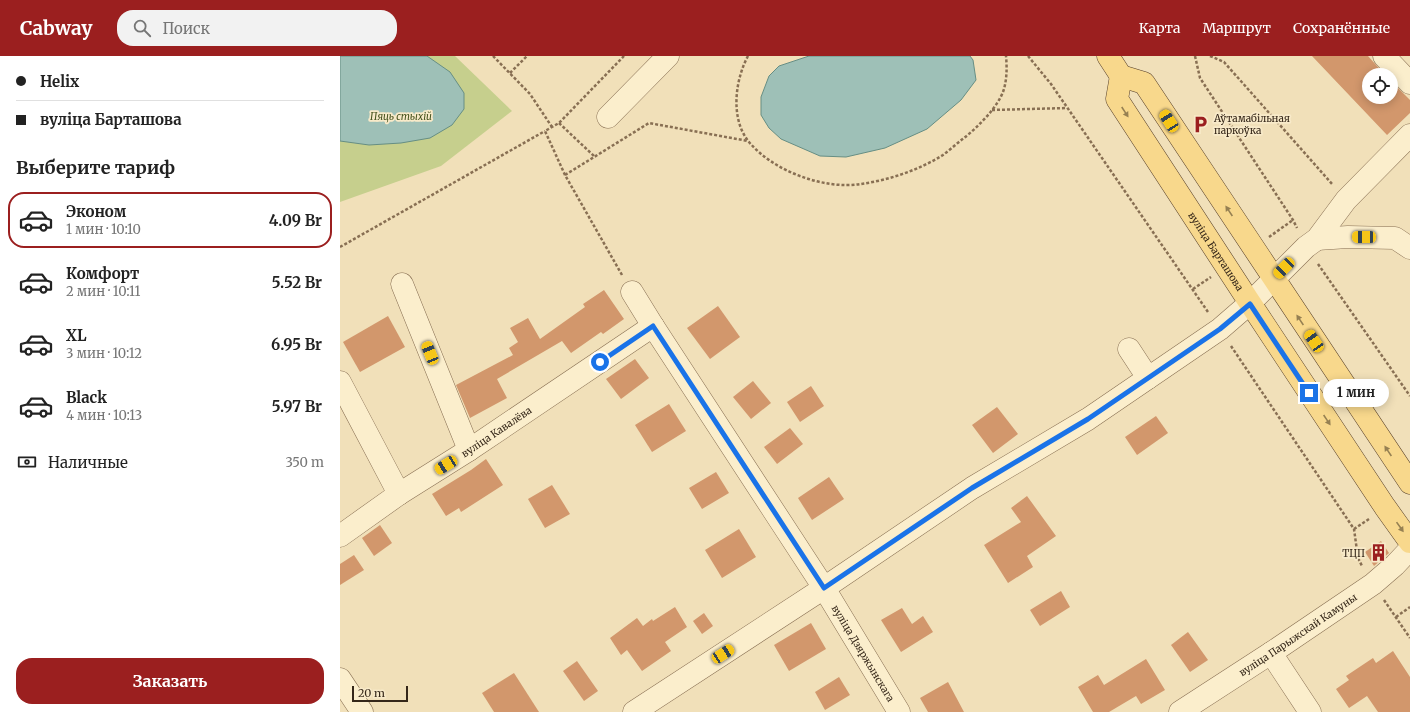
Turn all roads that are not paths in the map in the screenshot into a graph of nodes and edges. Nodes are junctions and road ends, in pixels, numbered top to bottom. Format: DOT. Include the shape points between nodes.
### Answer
graph roads {
  1 [pos="668,56"];
  2 [pos="1108,56"];
  3 [pos="1384,56"];
  4 [pos="1121,76"];
  5 [pos="1410,83"];
  6 [pos="608,117"];
  7 [pos="1410,135"];
  8 [pos="1316,240"];
  9 [pos="1410,248"];
  10 [pos="1274,279"];
  11 [pos="402,284"];
  12 [pos="632,292"];
  13 [pos="1250,304"];
  14 [pos="653,326"];
  15 [pos="1129,349"];
  16 [pos="1148,378"];
  17 [pos="340,382"];
  18 [pos="469,450"];
  19 [pos="1410,483"];
  20 [pos="399,494"];
  21 [pos="340,536"];
  22 [pos="1410,542"];
  23 [pos="1410,549"];
  24 [pos="824,588"];
  25 [pos="1271,653"];
  26 [pos="340,679"];
  27 [pos="362,712"];
  28 [pos="634,712"];
  29 [pos="899,712"];
  30 [pos="1180,712"];
  31 [pos="1310,712"];
  1 -- 6 [label="street"];
  2 -- 4 [label="main road"];
  3 -- 5 [label="street"];
  10 -- 4 [label="main road, one-way" via="1144,83"];
  4 -- 13 [label="main road, вуліца Барташова, one-way" via="1117,99"];
  7 -- 8 [label="street" via="1346,200"];
  8 -- 9 [label="street" via="1348,237 1395,238"];
  8 -- 10 [label="street"];
  10 -- 13 [label="street"];
  19 -- 10 [label="main road, one-way"];
  11 -- 18 [label="street"];
  12 -- 14 [label="street, вуліца Дзяржынскага"];
  13 -- 16 [label="street" via="1220,329"];
  13 -- 22 [label="main road, вуліца Барташова, one-way"];
  14 -- 18 [label="street, вуліца Кавалёва"];
  14 -- 24 [label="street, вуліца Дзяржынскага"];
  15 -- 16 [label="street"];
  16 -- 24 [label="street" via="1088,419 972,488"];
  17 -- 20 [label="street"];
  18 -- 20 [label="street, вуліца Кавалёва"];
  20 -- 21 [label="street, вуліца Кавалёва"];
  23 -- 25 [label="street, вуліца Парыжскай Камуны" via="1373,584"];
  24 -- 28 [label="street"];
  24 -- 29 [label="street, вуліца Дзяржынскага"];
  25 -- 30 [label="street, вуліца Парыжскай Камуны"];
  25 -- 31 [label="street"];
  26 -- 27 [label="street"];
}
